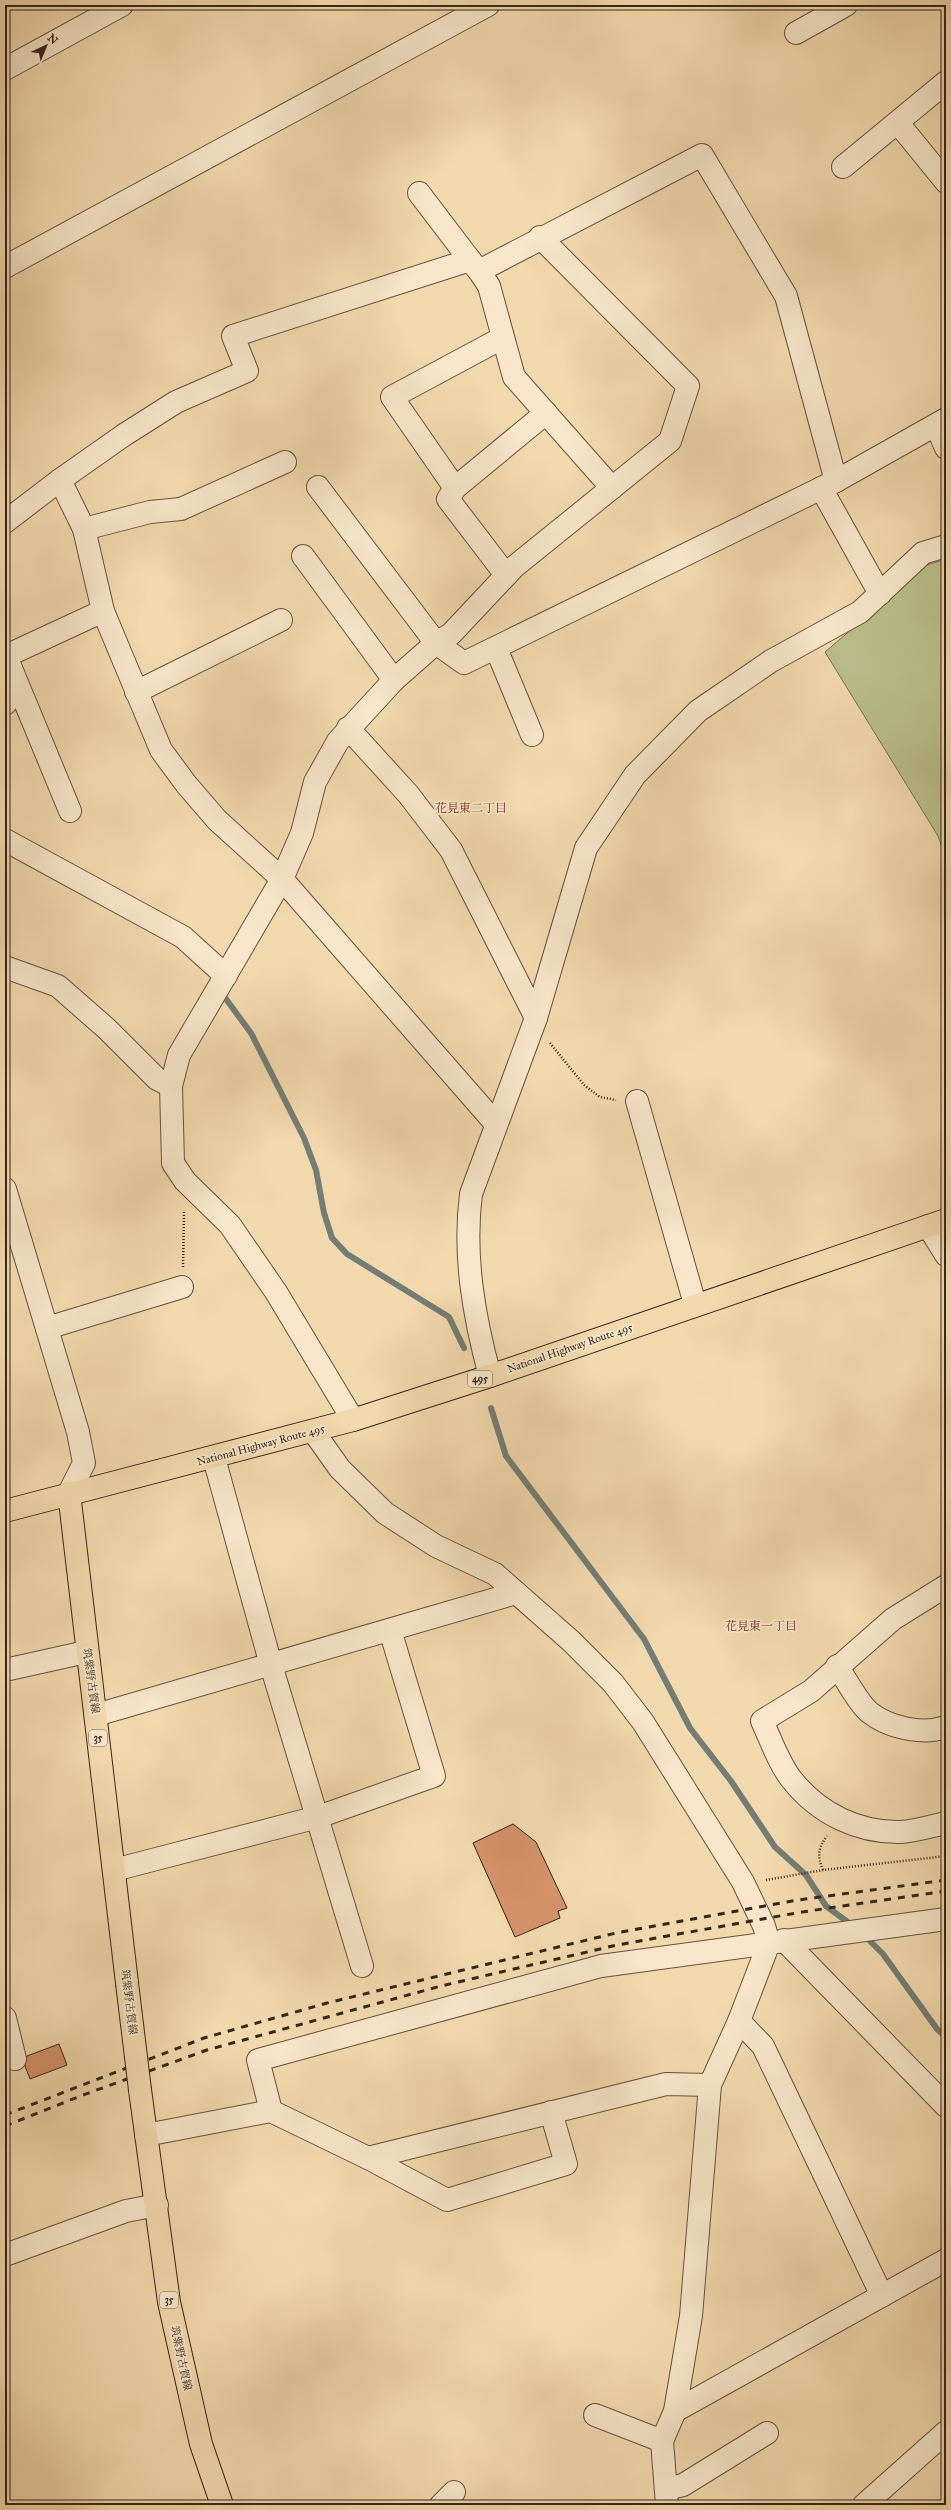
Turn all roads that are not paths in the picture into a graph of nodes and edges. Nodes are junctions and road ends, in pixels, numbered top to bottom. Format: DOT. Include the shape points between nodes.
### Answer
graph roads {
  1 [pos="122,5"];
  2 [pos="488,5"];
  3 [pos="846,5"];
  4 [pos="796,33"];
  5 [pos="5,69"];
  6 [pos="946,82"];
  7 [pos="898,123"];
  8 [pos="843,167"];
  9 [pos="946,182"];
  10 [pos="419,193"];
  11 [pos="540,237"];
  12 [pos="474,266"];
  13 [pos="5,267"];
  14 [pos="502,338"];
  15 [pos="546,413"];
  16 [pos="941,422"];
  17 [pos="946,448"];
  18 [pos="285,462"];
  19 [pos="60,480"];
  20 [pos="829,485"];
  21 [pos="318,487"];
  22 [pos="455,488"];
  23 [pos="612,488"];
  24 [pos="5,522"];
  25 [pos="84,529"];
  26 [pos="946,546"];
  27 [pos="303,556"];
  28 [pos="506,575"];
  29 [pos="880,594"];
  30 [pos="102,611"];
  31 [pos="281,620"];
  32 [pos="436,643"];
  33 [pos="496,648"];
  34 [pos="394,680"];
  35 [pos="18,687"];
  36 [pos="136,692"];
  37 [pos="5,704"];
  38 [pos="348,728"];
  39 [pos="532,735"];
  40 [pos="70,811"];
  41 [pos="5,840"];
  42 [pos="282,879"];
  43 [pos="5,967"];
  44 [pos="226,976"];
  45 [pos="536,1018"];
  46 [pos="171,1086"];
  47 [pos="637,1101"];
  48 [pos="496,1124"];
  49 [pos="5,1189"];
  50 [pos="937,1223"];
  51 [pos="11,1229"];
  52 [pos="946,1255"];
  53 [pos="182,1287"];
  54 [pos="695,1304"];
  55 [pos="47,1328"];
  56 [pos="490,1376"];
  57 [pos="353,1420"];
  58 [pos="313,1431"];
  59 [pos="214,1458"];
  60 [pos="69,1493"];
  61 [pos="5,1511"];
  62 [pos="946,1586"];
  63 [pos="516,1593"];
  64 [pos="390,1630"];
  65 [pos="86,1652"];
  66 [pos="271,1665"];
  67 [pos="837,1666"];
  68 [pos="5,1670"];
  69 [pos="96,1715"];
  70 [pos="946,1727"];
  71 [pos="318,1817"];
  72 [pos="946,1824"];
  73 [pos="114,1870"];
  74 [pos="946,1919"];
  75 [pos="776,1942"];
  76 [pos="362,1966"];
  77 [pos="5,2018"];
  78 [pos="740,2021"];
  79 [pos="16,2059"];
  80 [pos="710,2085"];
  81 [pos="946,2106"];
  82 [pos="271,2111"];
  83 [pos="551,2112"];
  84 [pos="146,2135"];
  85 [pos="368,2158"];
  86 [pos="156,2205"];
  87 [pos="5,2255"];
  88 [pos="946,2260"];
  89 [pos="882,2296"];
  90 [pos="675,2410"];
  91 [pos="594,2415"];
  92 [pos="946,2432"];
  93 [pos="767,2433"];
  94 [pos="662,2440"];
  95 [pos="666,2497"];
  96 [pos="222,2505"];
  97 [pos="864,2505"];
  1 -- 5 [label="street"];
  2 -- 13 [label="street"];
  3 -- 4 [label="street"];
  6 -- 7 [label="street"];
  7 -- 8 [label="street"];
  7 -- 9 [label="street"];
  10 -- 12 [label="street"];
  11 -- 12 [label="street"];
  11 -- 20 [label="street" via="702,155 786,296"];
  11 -- 23 [label="street" via="688,386 670,441"];
  12 -- 14 [label="street" via="488,286"];
  12 -- 19 [label="street" via="233,336 247,371 176,402"];
  14 -- 15 [label="street" via="514,377"];
  14 -- 22 [label="street" via="392,397"];
  15 -- 22 [label="street"];
  15 -- 23 [label="street"];
  16 -- 17 [label="street"];
  16 -- 20 [label="street"];
  18 -- 25 [label="street" via="181,509 150,512"];
  19 -- 24 [label="street"];
  19 -- 25 [label="street"];
  20 -- 29 [label="street"];
  20 -- 33 [label="street"];
  21 -- 32 [label="street"];
  22 -- 28 [label="street" via="448,499"];
  23 -- 28 [label="street"];
  25 -- 30 [label="street"];
  26 -- 29 [label="street" via="923,553"];
  27 -- 34 [label="street"];
  28 -- 32 [label="street" via="451,634"];
  29 -- 45 [label="street" via="860,612 770,661 698,711 635,775 586,848"];
  30 -- 35 [label="street" via="6,656"];
  30 -- 36 [label="street"];
  31 -- 36 [label="street"];
  32 -- 33 [label="street" via="464,663"];
  32 -- 34 [label="street"];
  33 -- 39 [label="street"];
  34 -- 38 [label="street"];
  35 -- 37 [label="street"];
  35 -- 40 [label="street"];
  36 -- 42 [label="street" via="161,750 186,784 218,820"];
  38 -- 42 [label="street" via="315,782 302,833"];
  38 -- 45 [label="street" via="408,794 451,850"];
  41 -- 44 [label="street" via="183,937"];
  42 -- 44 [label="street"];
  42 -- 48 [label="street"];
  43 -- 46 [label="street" via="58,986 107,1029 157,1079"];
  44 -- 46 [label="street" via="179,1055"];
  45 -- 48 [label="street"];
  46 -- 57 [label="street" via="173,1164 185,1181 230,1225 280,1298"];
  47 -- 54 [label="street"];
  48 -- 56 [label="street" via="471,1194 467,1220 477,1327"];
  49 -- 51 [label="street"];
  50 -- 52 [label="street"];
  50 -- 54 [label="main road, National Highway Route 495 / 495"];
  51 -- 55 [label="street"];
  53 -- 55 [label="street"];
  54 -- 56 [label="main road, National Highway Route 495 / 495"];
  55 -- 60 [label="street" via="78,1432 84,1463"];
  56 -- 57 [label="main road, National Highway Route 495 / 495"];
  57 -- 58 [label="main road, National Highway Route 495 / 495"];
  58 -- 59 [label="main road, National Highway Route 495 / 495"];
  58 -- 63 [label="street" via="340,1469 385,1513 436,1546 495,1574"];
  59 -- 60 [label="main road, National Highway Route 495 / 495"];
  59 -- 66 [label="street"];
  60 -- 61 [label="main road, National Highway Route 495 / 495"];
  60 -- 65 [label="main road, 筑紫野古賀線 / 35"];
  62 -- 67 [label="street" via="892,1619"];
  63 -- 64 [label="street"];
  63 -- 75 [label="street" via="571,1641 613,1683 643,1722 748,1889"];
  64 -- 66 [label="street"];
  64 -- 71 [label="street" via="434,1776"];
  65 -- 68 [label="street"];
  65 -- 69 [label="main road, 筑紫野古賀線 / 35"];
  66 -- 69 [label="street"];
  66 -- 71 [label="street"];
  67 -- 70 [label="street" via="869,1712 892,1724 917,1731"];
  67 -- 72 [label="street" via="811,1691 762,1721 792,1780 810,1798 839,1819 878,1830 902,1832"];
  69 -- 73 [label="main road, 筑紫野古賀線 / 35"];
  71 -- 73 [label="street"];
  71 -- 76 [label="street"];
  73 -- 84 [label="main road, 筑紫野古賀線 / 35, bridge"];
  74 -- 75 [label="street"];
  75 -- 78 [label="street"];
  75 -- 81 [label="street"];
  75 -- 82 [label="street" via="601,1966 258,2060"];
  77 -- 79 [label="street"];
  78 -- 80 [label="street"];
  78 -- 89 [label="street" via="763,2046"];
  80 -- 83 [label="street" via="666,2084"];
  80 -- 90 [label="street" via="691,2316"];
  82 -- 84 [label="street"];
  82 -- 85 [label="street"];
  83 -- 85 [label="street"];
  83 -- 85 [label="street" via="566,2164 446,2200"];
  84 -- 86 [label="main road, 筑紫野古賀線 / 35"];
  86 -- 87 [label="street" via="126,2211"];
  86 -- 96 [label="main road, 筑紫野古賀線 / 35" via="169,2302 184,2372 201,2444"];
  88 -- 89 [label="street"];
  89 -- 90 [label="street"];
  90 -- 94 [label="street"];
  91 -- 94 [label="street"];
  92 -- 97 [label="street"];
  93 -- 95 [label="street"];
  94 -- 95 [label="street"];
}
